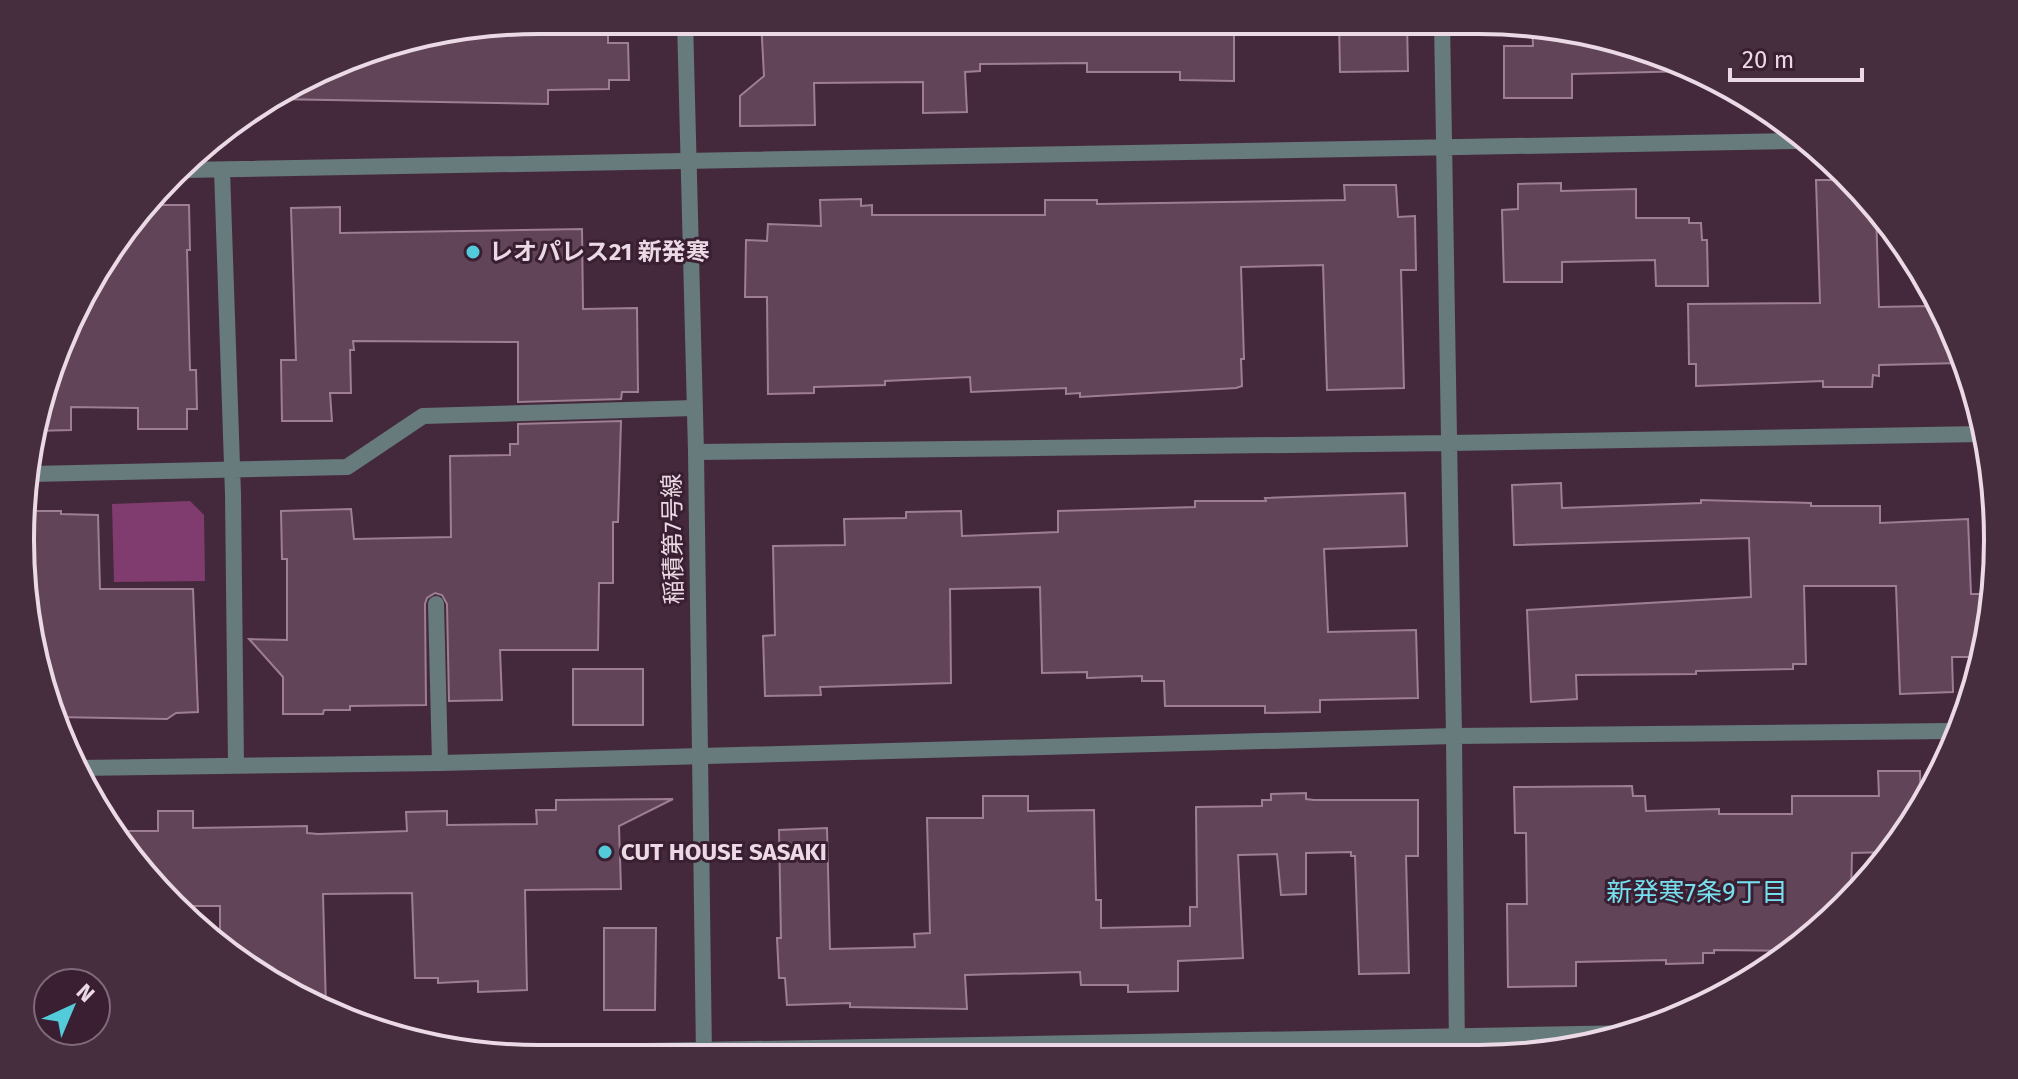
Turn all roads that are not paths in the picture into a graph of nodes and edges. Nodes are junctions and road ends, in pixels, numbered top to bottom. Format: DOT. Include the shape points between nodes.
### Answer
graph roads {
  1 [pos="685,34"];
  2 [pos="1442,34"];
  3 [pos="1790,141"];
  4 [pos="1444,147"];
  5 [pos="688,160"];
  6 [pos="195,170"];
  7 [pos="222,170"];
  8 [pos="694,408"];
  9 [pos="1973,434"];
  10 [pos="1449,443"];
  11 [pos="696,452"];
  12 [pos="232,469"];
  13 [pos="38,474"];
  14 [pos="436,604"];
  15 [pos="1947,731"];
  16 [pos="1454,736"];
  17 [pos="699,756"];
  18 [pos="440,763"];
  19 [pos="236,765"];
  20 [pos="89,768"];
  21 [pos="1556,1039"];
  22 [pos="704,1045"];
  23 [pos="1457,1045"];
  24 [pos="1471,1045"];
  1 -- 5 [label="street, 稲積第7号線"];
  2 -- 4 [label="street"];
  3 -- 4 [label="street"];
  4 -- 5 [label="street"];
  4 -- 10 [label="street"];
  5 -- 7 [label="street"];
  5 -- 8 [label="street, 稲積第7号線"];
  6 -- 7 [label="street"];
  7 -- 12 [label="street"];
  8 -- 11 [label="street, 稲積第7号線"];
  8 -- 12 [label="street" via="423,416 347,467"];
  9 -- 10 [label="street"];
  10 -- 11 [label="street"];
  10 -- 16 [label="street"];
  11 -- 17 [label="street, 稲積第7号線"];
  12 -- 13 [label="street"];
  12 -- 19 [label="street"];
  14 -- 18 [label="street"];
  15 -- 16 [label="street"];
  16 -- 17 [label="street"];
  16 -- 23 [label="street"];
  17 -- 18 [label="street"];
  17 -- 22 [label="street, 稲積第7号線"];
  18 -- 19 [label="street"];
  19 -- 20 [label="street"];
  21 -- 24 [label="street"];
}
